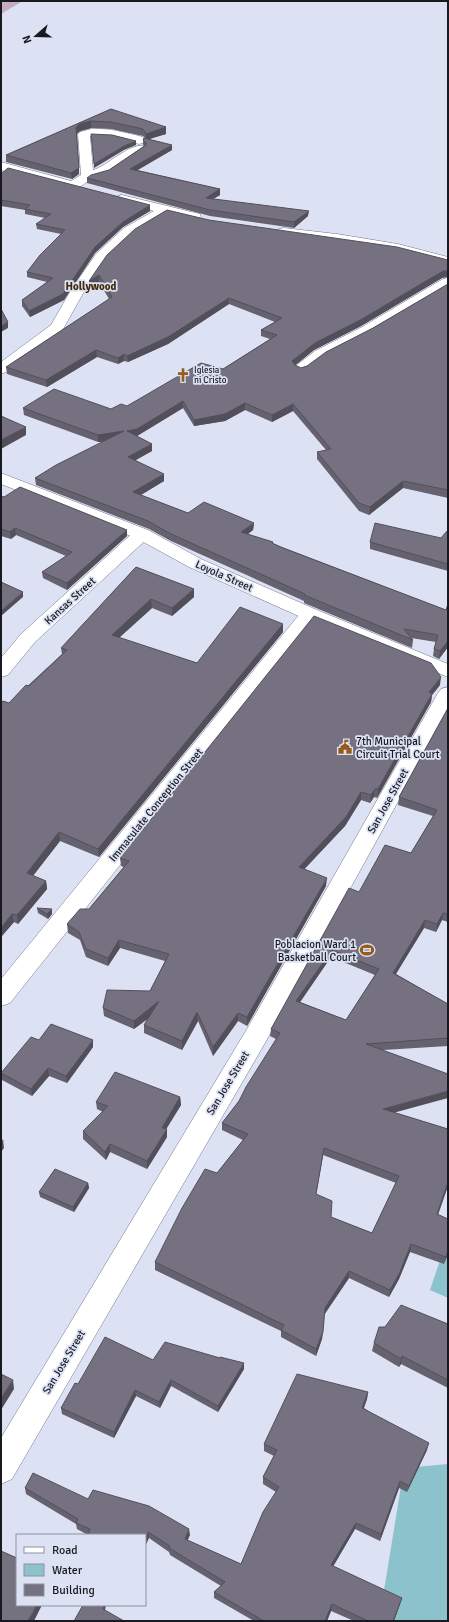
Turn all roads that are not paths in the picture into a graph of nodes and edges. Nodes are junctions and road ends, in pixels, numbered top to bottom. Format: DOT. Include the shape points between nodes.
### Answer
graph roads {
  1 [pos="1,166"];
  2 [pos="87,176"];
  3 [pos="73,186"];
  4 [pos="88,190"];
  5 [pos="111,196"];
  6 [pos="164,210"];
  7 [pos="209,221"];
  8 [pos="268,230"];
  9 [pos="448,261"];
  10 [pos="448,282"];
  11 [pos="301,368"];
  12 [pos="1,369"];
  13 [pos="1,478"];
  14 [pos="142,534"];
  15 [pos="310,614"];
  16 [pos="1,671"];
  17 [pos="448,671"];
  18 [pos="448,693"];
  19 [pos="1,996"];
  20 [pos="3,1459"];
  1 -- 3 [label="street"];
  2 -- 2 [label="street" via="104,171 139,144 108,132 84,134"];
  2 -- 3 [label="street"];
  3 -- 4 [label="street"];
  5 -- 6 [label="street"];
  6 -- 7 [label="street"];
  6 -- 12 [label="street" via="129,231 101,257 78,290 57,328"];
  8 -- 9 [label="street" via="398,248"];
  10 -- 11 [label="street" via="367,330 320,354"];
  13 -- 14 [label="street, Loyola Street"];
  14 -- 15 [label="street, Loyola Street" via="195,563"];
  14 -- 16 [label="street, Kansas Street" via="28,638"];
  15 -- 17 [label="street, Loyola Street"];
  15 -- 19 [label="street, Immaculate Conception Street"];
  18 -- 20 [label="street, San Jose Street" via="256,1036"];
}
